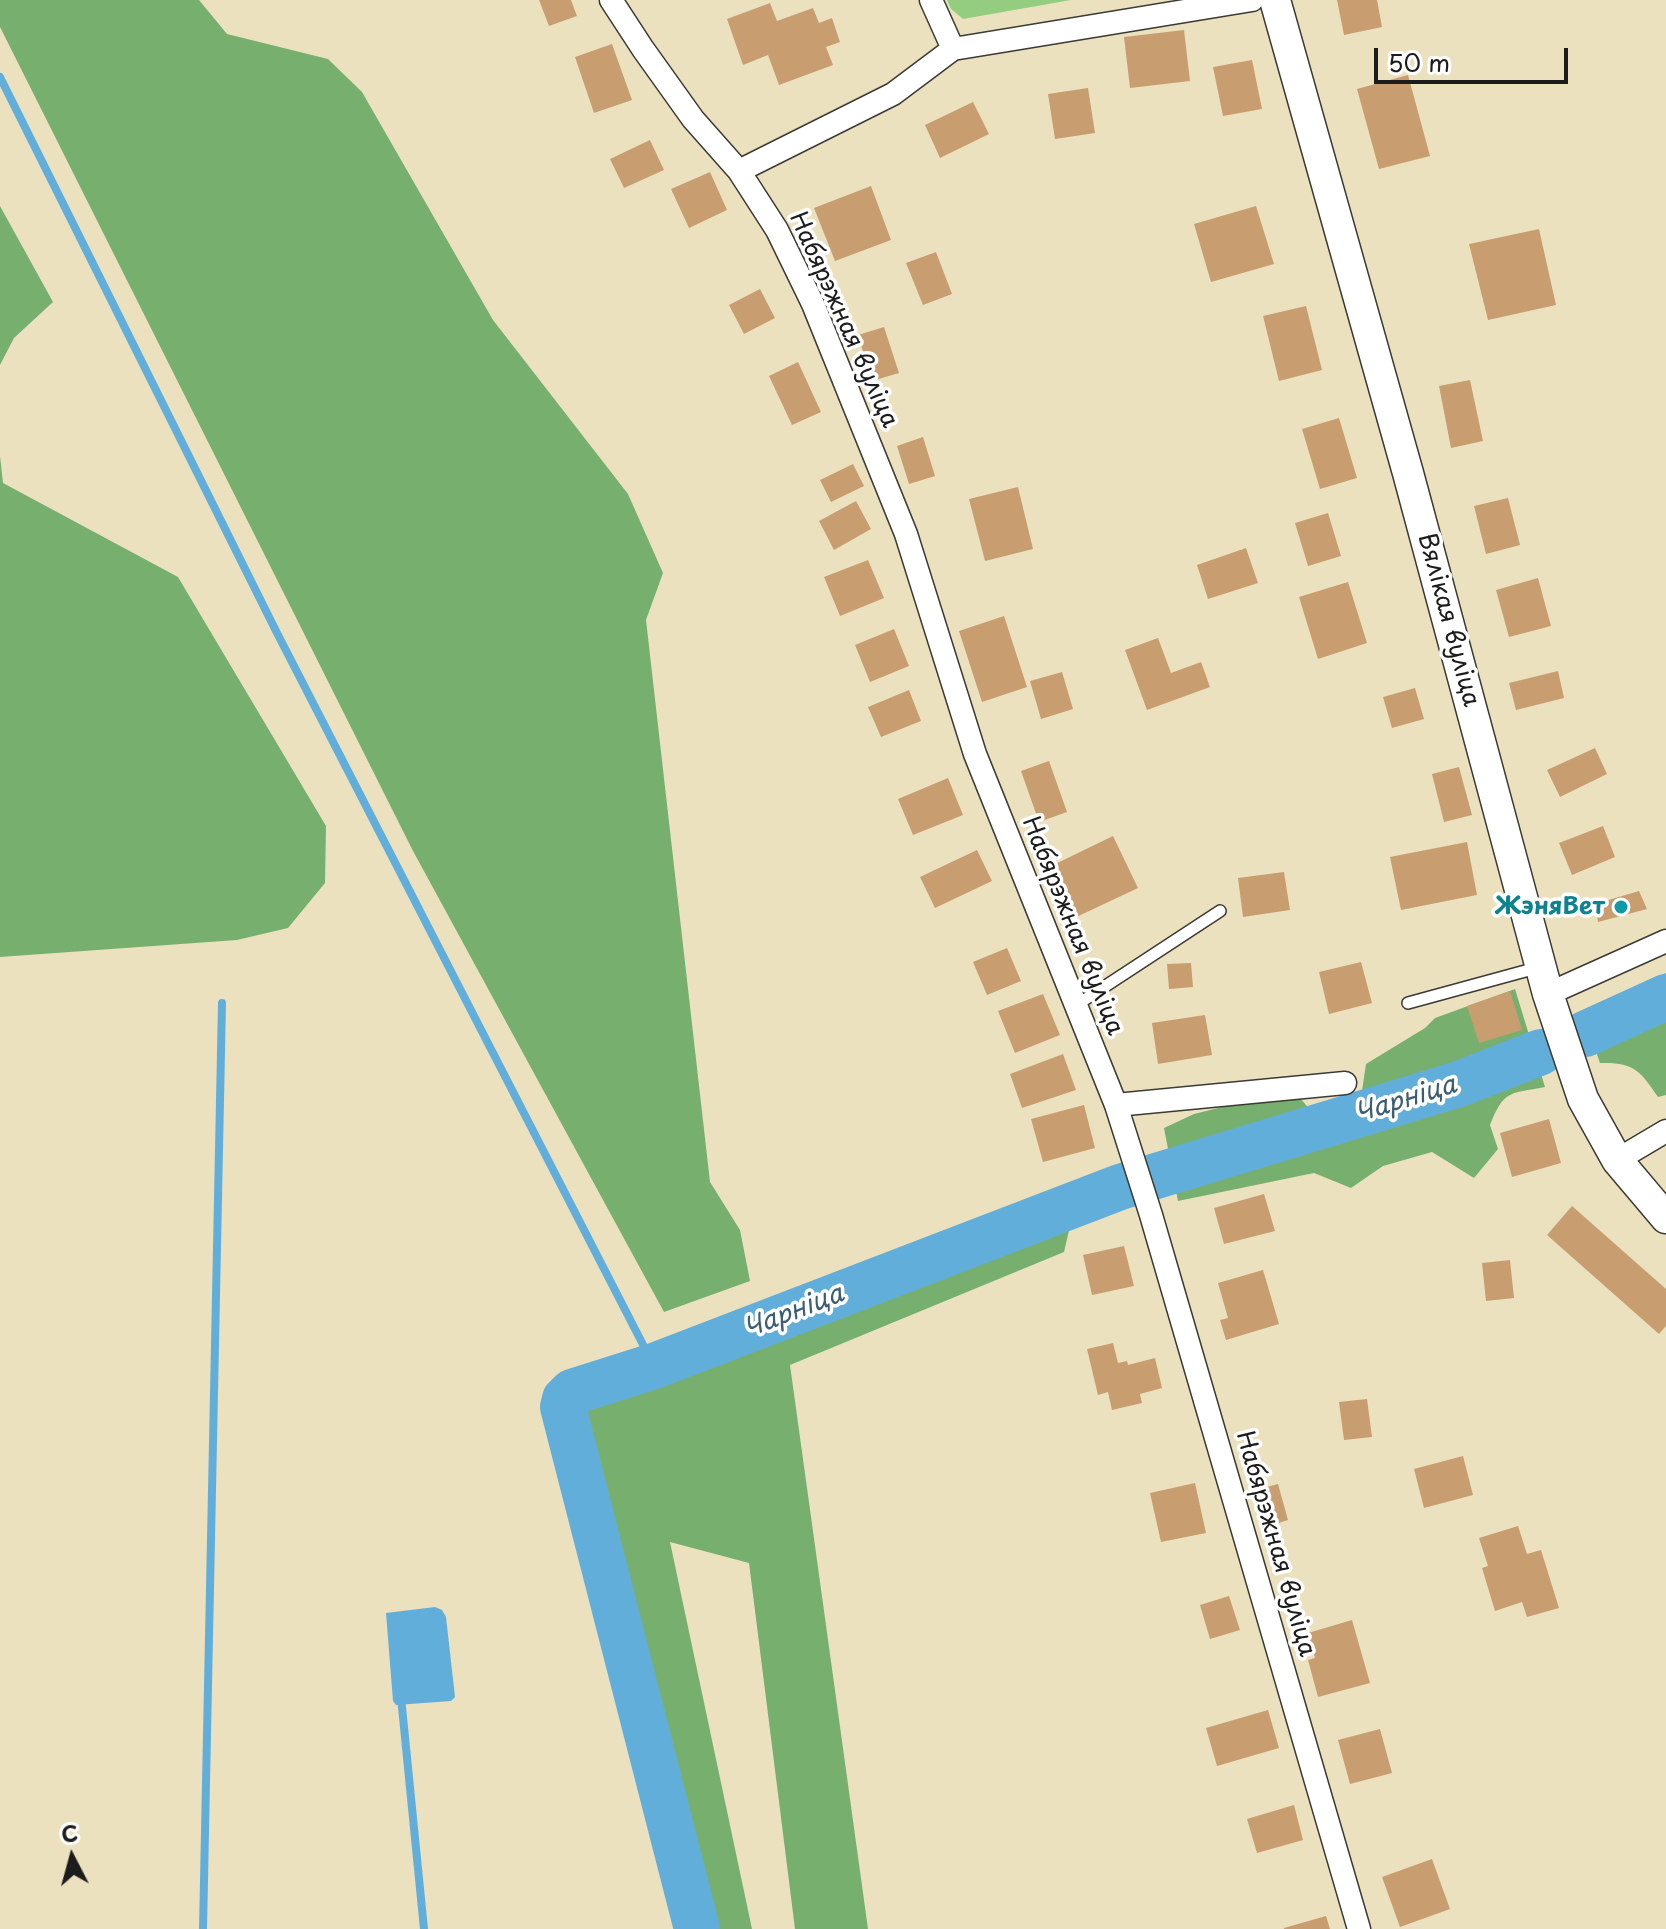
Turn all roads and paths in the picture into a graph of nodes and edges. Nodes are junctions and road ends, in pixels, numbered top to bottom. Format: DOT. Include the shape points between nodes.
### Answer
graph roads {
  1 [pos="611,0"];
  2 [pos="931,0"];
  3 [pos="1252,0"];
  4 [pos="1275,0"];
  5 [pos="953,49"];
  6 [pos="739,171"];
  7 [pos="1220,911"];
  8 [pos="1666,941"];
  9 [pos="1544,980"];
  10 [pos="1408,1003"];
  11 [pos="1074,1006"];
  12 [pos="1345,1083"];
  13 [pos="1116,1105"];
  14 [pos="1666,1131"];
  15 [pos="1617,1160"];
  16 [pos="1666,1218"];
  17 [pos="1359,1929"];
  1 -- 6 [label="street, Набярэжная вуліца" via="693,119"];
  2 -- 5 [label="street"];
  3 -- 5 [label="street"];
  4 -- 9 [label="main road, Вялікая вуліца"];
  5 -- 6 [label="street" via="893,94"];
  6 -- 11 [label="street, Набярэжная вуліца" via="777,230 865,430 906,534 975,754"];
  7 -- 11 [label="lane"];
  8 -- 9 [label="street"];
  9 -- 10 [label="lane"];
  9 -- 15 [label="main road, Вялікая вуліца" via="1583,1099"];
  11 -- 13 [label="street, Набярэжная вуліца"];
  12 -- 13 [label="street"];
  13 -- 17 [label="street, Набярэжная вуліца"];
  14 -- 15 [label="street"];
  15 -- 16 [label="main road, Вялікая вуліца"];
}
